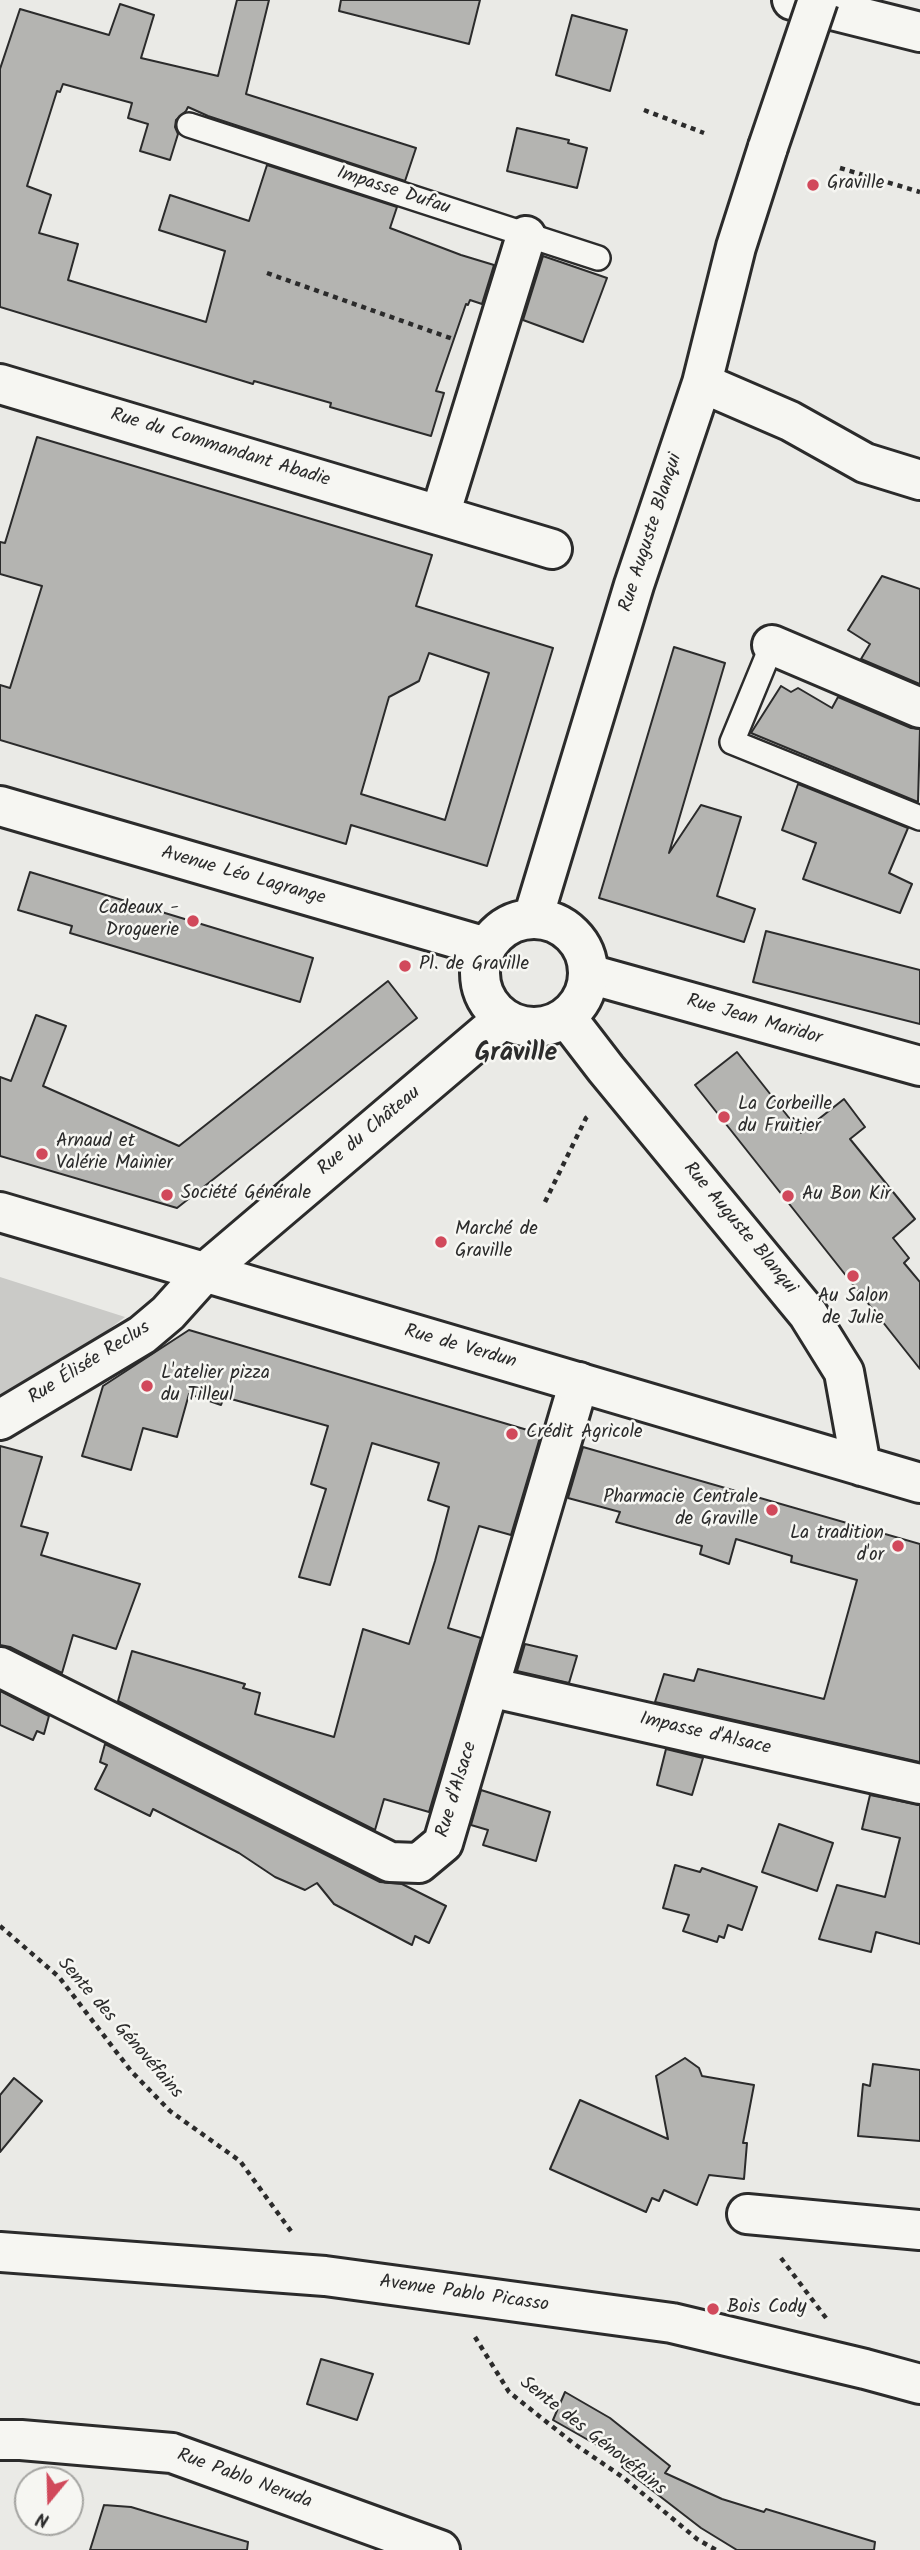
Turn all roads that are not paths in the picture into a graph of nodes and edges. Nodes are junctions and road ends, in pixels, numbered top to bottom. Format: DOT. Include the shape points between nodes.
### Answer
graph roads {
  1 [pos="792,0"];
  2 [pos="818,0"];
  3 [pos="920,32"];
  4 [pos="190,125"];
  5 [pos="526,236"];
  6 [pos="598,258"];
  7 [pos="702,383"];
  8 [pos="0,384"];
  9 [pos="920,480"];
  10 [pos="440,515"];
  11 [pos="552,549"];
  12 [pos="772,645"];
  13 [pos="920,708"];
  14 [pos="0,806"];
  15 [pos="920,818"];
  16 [pos="533,918"];
  17 [pos="486,947"];
  18 [pos="589,974"];
  19 [pos="566,1017"];
  20 [pos="504,1018"];
  21 [pos="920,1066"];
  22 [pos="0,1212"];
  23 [pos="204,1273"];
  24 [pos="579,1382"];
  25 [pos="0,1420"];
  26 [pos="861,1466"];
  27 [pos="920,1483"];
  28 [pos="0,1667"];
  29 [pos="489,1687"];
  30 [pos="920,1784"];
  31 [pos="747,2214"];
  32 [pos="920,2230"];
  33 [pos="0,2252"];
  34 [pos="920,2384"];
  35 [pos="0,2440"];
  36 [pos="440,2550"];
  1 -- 3 [label="street"];
  2 -- 7 [label="street, Rue Auguste Blanqui, bridge" via="736,247"];
  4 -- 5 [label="lane, Impasse Dufau"];
  5 -- 6 [label="lane, Impasse Dufau"];
  5 -- 10 [label="street"];
  7 -- 9 [label="street" via="790,421 866,463"];
  7 -- 16 [label="street, Rue Auguste Blanqui" via="634,584"];
  8 -- 10 [label="street, Rue du Commandant Abadie"];
  10 -- 11 [label="street, Rue du Commandant Abadie"];
  12 -- 13 [label="street"];
  12 -- 15 [label="lane" via="733,742"];
  14 -- 17 [label="street, Avenue Léo Lagrange"];
  16 -- 17 [label="street" via="501,929"];
  16 -- 18 [label="street" via="551,920 579,941"];
  17 -- 20 [label="street" via="481,986"];
  18 -- 19 [label="street" via="583,998"];
  18 -- 21 [label="street, Rue Jean Maridor"];
  19 -- 20 [label="street" via="542,1027"];
  19 -- 26 [label="street, Rue Auguste Blanqui" via="808,1314 844,1372"];
  20 -- 23 [label="street, Rue du Château"];
  22 -- 23 [label="street, Rue de Verdun"];
  23 -- 24 [label="street, Rue de Verdun"];
  23 -- 25 [label="street, Rue Élisée Reclus" via="142,1335"];
  24 -- 26 [label="street, Rue de Verdun"];
  24 -- 29 [label="street, Rue d'Alsace"];
  26 -- 27 [label="street, Rue de Verdun"];
  28 -- 29 [label="street, Rue d'Alsace" via="390,1863 419,1863 443,1843"];
  29 -- 30 [label="street, Impasse d'Alsace"];
  31 -- 32 [label="street"];
  33 -- 34 [label="street, Avenue Pablo Picasso" via="325,2276 672,2323"];
  35 -- 36 [label="street, Rue Pablo Neruda" via="172,2453"];
}
